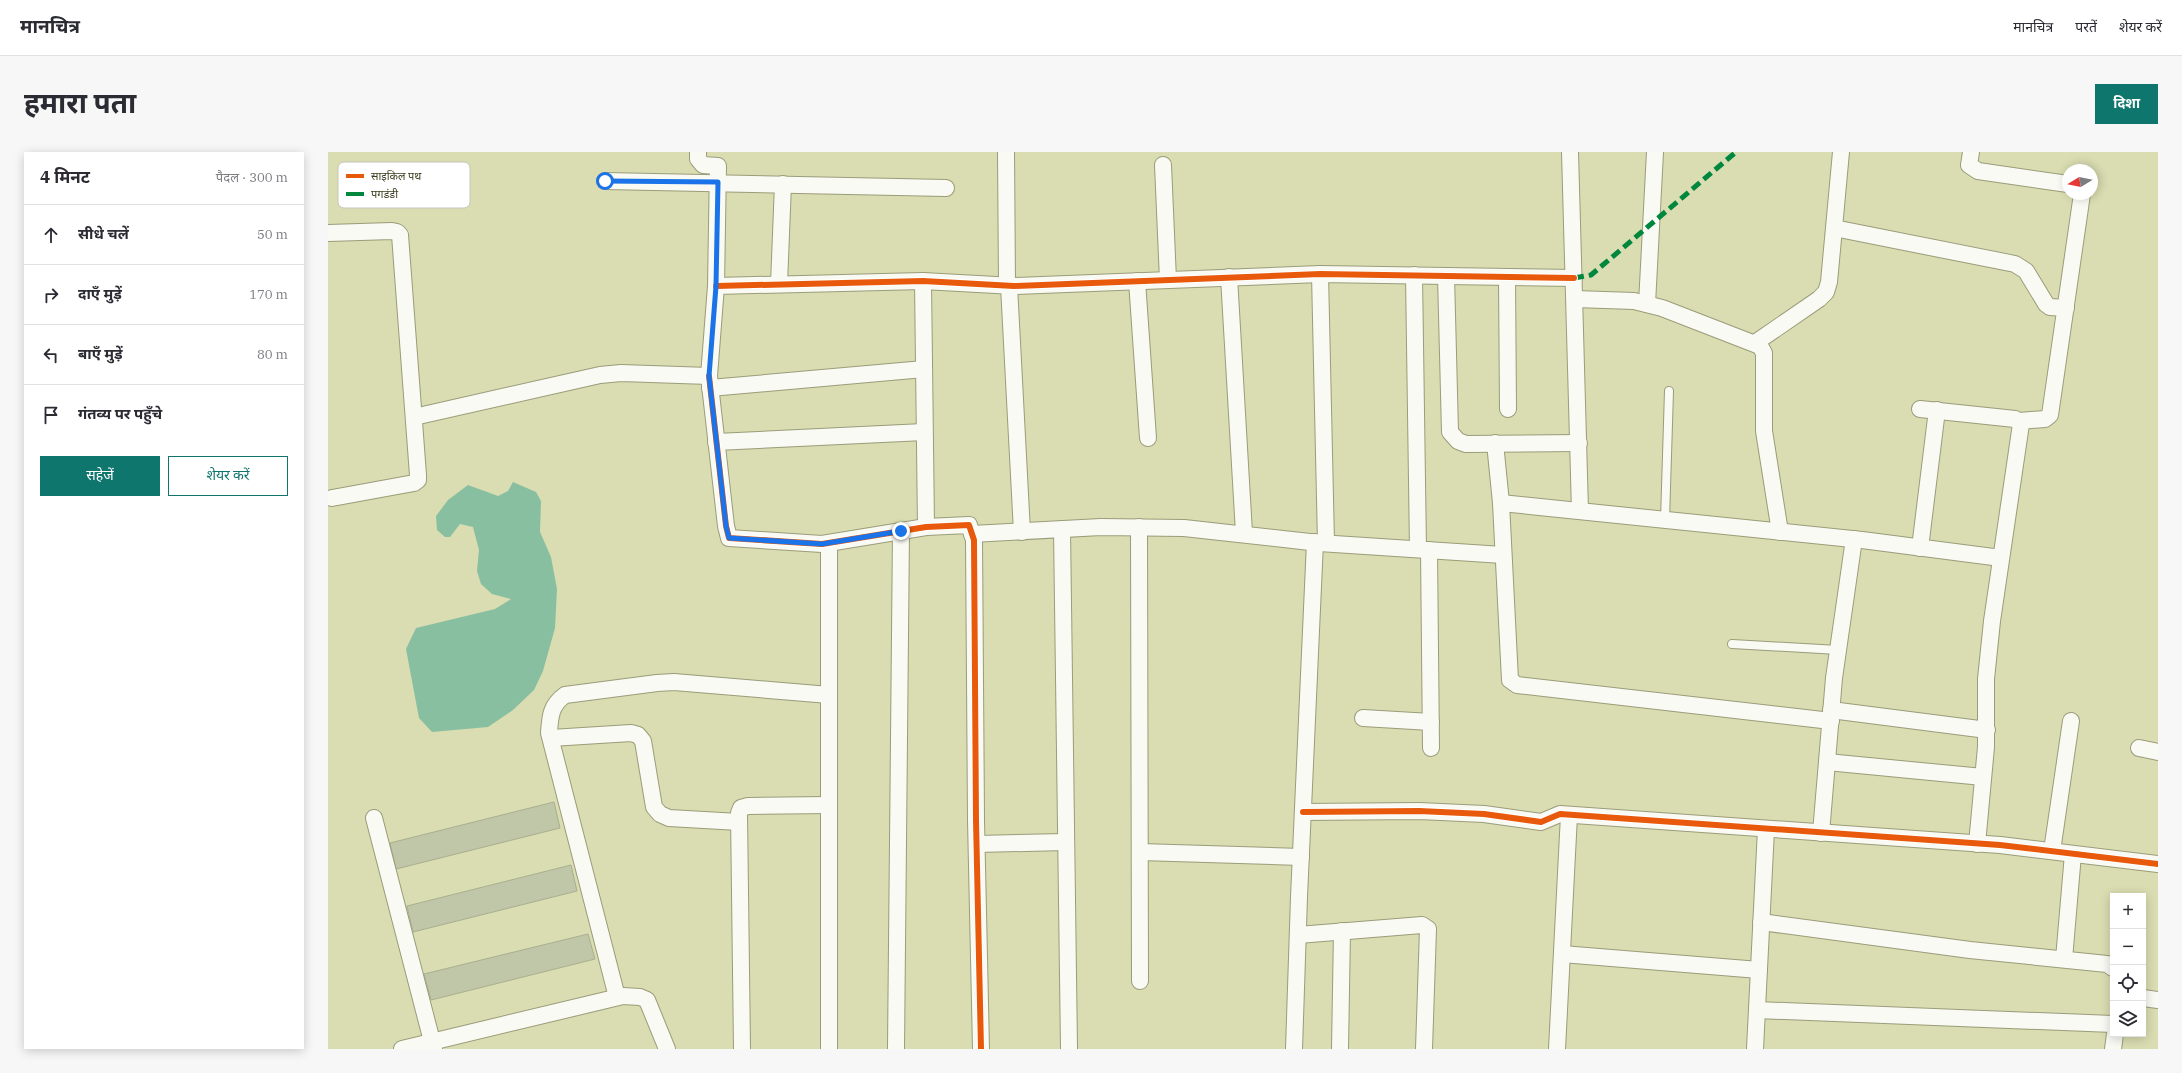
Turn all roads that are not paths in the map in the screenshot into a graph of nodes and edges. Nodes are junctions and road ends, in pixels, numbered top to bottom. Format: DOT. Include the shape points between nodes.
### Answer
graph roads {
  1 [pos="698,152"];
  2 [pos="1006,152"];
  3 [pos="1570,152"];
  4 [pos="1655,152"];
  5 [pos="1841,152"];
  6 [pos="1971,152"];
  7 [pos="1163,165"];
  8 [pos="605,181"];
  9 [pos="718,182"];
  10 [pos="2062,183"];
  11 [pos="783,184"];
  12 [pos="946,188"];
  13 [pos="2081,200"];
  14 [pos="1834,228"];
  15 [pos="328,233"];
  16 [pos="1320,274"];
  17 [pos="1414,275"];
  18 [pos="1446,276"];
  19 [pos="1507,277"];
  20 [pos="1229,278"];
  21 [pos="1574,278"];
  22 [pos="1168,280"];
  23 [pos="923,281"];
  24 [pos="1137,281"];
  25 [pos="779,284"];
  26 [pos="716,286"];
  27 [pos="1008,286"];
  28 [pos="1575,299"];
  29 [pos="1648,304"];
  30 [pos="2066,308"];
  31 [pos="1756,343"];
  32 [pos="924,369"];
  33 [pos="709,382"];
  34 [pos="1669,391"];
  35 [pos="1920,408"];
  36 [pos="1508,409"];
  37 [pos="1937,410"];
  38 [pos="414,417"];
  39 [pos="2019,421"];
  40 [pos="924,432"];
  41 [pos="1148,438"];
  42 [pos="716,442"];
  43 [pos="1579,443"];
  44 [pos="1495,444"];
  45 [pos="332,498"];
  46 [pos="1501,503"];
  47 [pos="1580,511"];
  48 [pos="1665,520"];
  49 [pos="926,527"];
  50 [pos="1139,527"];
  51 [pos="1062,529"];
  52 [pos="901,531"];
  53 [pos="1022,532"];
  54 [pos="1780,532"];
  55 [pos="972,534"];
  56 [pos="1244,534"];
  57 [pos="1854,539"];
  58 [pos="829,543"];
  59 [pos="1320,543"];
  60 [pos="1920,548"];
  61 [pos="1423,550"];
  62 [pos="1503,554"];
  63 [pos="2001,558"];
  64 [pos="1732,644"];
  65 [pos="1838,650"];
  66 [pos="829,694"];
  67 [pos="1831,716"];
  68 [pos="1363,718"];
  69 [pos="2071,720"];
  70 [pos="1431,722"];
  71 [pos="1987,730"];
  72 [pos="551,738"];
  73 [pos="1431,748"];
  74 [pos="2139,748"];
  75 [pos="2158,752"];
  76 [pos="1827,762"];
  77 [pos="1983,777"];
  78 [pos="829,805"];
  79 [pos="1303,812"];
  80 [pos="1569,815"];
  81 [pos="374,818"];
  82 [pos="739,822"];
  83 [pos="1766,829"];
  84 [pos="1821,833"];
  85 [pos="1066,842"];
  86 [pos="977,844"];
  87 [pos="1976,844"];
  88 [pos="2052,851"];
  89 [pos="1140,852"];
  90 [pos="2073,854"];
  91 [pos="1301,857"];
  92 [pos="2158,864"];
  93 [pos="1761,922"];
  94 [pos="1342,931"];
  95 [pos="1298,935"];
  96 [pos="1562,954"];
  97 [pos="2064,959"];
  98 [pos="2110,966"];
  99 [pos="1759,970"];
  100 [pos="1140,981"];
  101 [pos="617,997"];
  102 [pos="2146,998"];
  103 [pos="2158,1000"];
  104 [pos="1757,1010"];
  105 [pos="2110,1024"];
  106 [pos="2115,1037"];
  107 [pos="433,1045"];
  108 [pos="402,1049"];
  109 [pos="667,1049"];
  110 [pos="742,1049"];
  111 [pos="829,1049"];
  112 [pos="896,1049"];
  113 [pos="981,1049"];
  114 [pos="1069,1049"];
  115 [pos="1294,1049"];
  116 [pos="1340,1049"];
  117 [pos="1424,1049"];
  118 [pos="1557,1049"];
  119 [pos="1755,1049"];
  120 [pos="2113,1049"];
  1 -- 9 [label="street" via="698,159 703,165 718,166"];
  2 -- 27 [label="street"];
  3 -- 21 [label="street"];
  4 -- 29 [label="street"];
  5 -- 14 [label="street"];
  6 -- 10 [label="street" via="1969,165 1978,171"];
  7 -- 22 [label="street"];
  8 -- 9 [label="street"];
  9 -- 11 [label="street"];
  9 -- 26 [label="street"];
  11 -- 12 [label="street"];
  11 -- 25 [label="street"];
  13 -- 30 [label="street"];
  14 -- 30 [label="street" via="2015,264 2026,271 2046,304 2050,307"];
  14 -- 31 [label="street" via="1826,292"];
  15 -- 38 [label="street" via="392,231 400,235"];
  16 -- 17 [label="street"];
  16 -- 20 [label="street"];
  16 -- 59 [label="street"];
  17 -- 18 [label="street"];
  17 -- 61 [label="street"];
  18 -- 19 [label="street"];
  18 -- 44 [label="street" via="1450,432 1458,441 1466,444"];
  19 -- 21 [label="street"];
  19 -- 36 [label="street"];
  20 -- 22 [label="street"];
  20 -- 56 [label="street"];
  21 -- 28 [label="street"];
  22 -- 24 [label="street"];
  23 -- 25 [label="street"];
  23 -- 27 [label="street"];
  23 -- 32 [label="street"];
  24 -- 27 [label="street"];
  24 -- 41 [label="street"];
  25 -- 26 [label="street"];
  26 -- 33 [label="street"];
  27 -- 53 [label="street"];
  28 -- 29 [label="street" via="1634,301"];
  28 -- 43 [label="street"];
  29 -- 31 [label="street"];
  30 -- 39 [label="street" via="2050,415"];
  31 -- 54 [label="street" via="1764,353 1764,431"];
  32 -- 33 [label="street"];
  32 -- 40 [label="street"];
  33 -- 38 [label="street" via="621,373 600,375"];
  33 -- 42 [label="street"];
  34 -- 48 [label="lane"];
  35 -- 37 [label="street"];
  37 -- 39 [label="street"];
  37 -- 60 [label="street"];
  38 -- 45 [label="street" via="418,480 414,483"];
  39 -- 63 [label="street" via="2021,429"];
  40 -- 42 [label="street"];
  40 -- 49 [label="street"];
  42 -- 58 [label="street" via="729,538"];
  43 -- 44 [label="street"];
  43 -- 47 [label="street"];
  44 -- 46 [label="street"];
  46 -- 47 [label="street"];
  46 -- 62 [label="street"];
  47 -- 48 [label="street"];
  48 -- 54 [label="street"];
  49 -- 52 [label="street"];
  49 -- 55 [label="street" via="969,525"];
  50 -- 51 [label="street"];
  50 -- 56 [label="street"];
  50 -- 89 [label="street"];
  51 -- 53 [label="street"];
  51 -- 85 [label="street"];
  52 -- 58 [label="street"];
  52 -- 112 [label="street"];
  53 -- 55 [label="street"];
  54 -- 57 [label="street"];
  55 -- 86 [label="street"];
  56 -- 59 [label="street"];
  57 -- 60 [label="street"];
  57 -- 65 [label="street"];
  58 -- 66 [label="street"];
  59 -- 61 [label="street"];
  59 -- 79 [label="street"];
  60 -- 63 [label="street"];
  61 -- 62 [label="street"];
  61 -- 70 [label="street"];
  62 -- 67 [label="street" via="1508,672 1510,680 1517,685"];
  63 -- 71 [label="street" via="1986,679"];
  64 -- 65 [label="lane"];
  65 -- 67 [label="street"];
  66 -- 72 [label="street" via="668,682 565,695 556,701 550,714"];
  66 -- 78 [label="street"];
  67 -- 71 [label="street"];
  67 -- 76 [label="street"];
  68 -- 70 [label="street"];
  69 -- 88 [label="street"];
  70 -- 73 [label="street"];
  71 -- 77 [label="street"];
  72 -- 82 [label="street" via="631,733 638,735 644,741 654,807 660,814 669,818"];
  72 -- 101 [label="street"];
  74 -- 75 [label="street"];
  76 -- 77 [label="street"];
  76 -- 84 [label="street"];
  77 -- 87 [label="street"];
  78 -- 82 [label="street" via="748,806 741,808"];
  78 -- 111 [label="street"];
  79 -- 80 [label="street" via="1470,813 1541,822 1555,815"];
  79 -- 91 [label="street"];
  80 -- 83 [label="street"];
  80 -- 96 [label="street"];
  81 -- 107 [label="street"];
  82 -- 110 [label="street"];
  83 -- 84 [label="street"];
  83 -- 93 [label="street"];
  84 -- 87 [label="street"];
  85 -- 86 [label="street"];
  85 -- 114 [label="street"];
  86 -- 113 [label="street"];
  87 -- 88 [label="street"];
  88 -- 90 [label="street"];
  89 -- 91 [label="street"];
  89 -- 100 [label="street"];
  90 -- 92 [label="street"];
  90 -- 97 [label="street"];
  91 -- 95 [label="street"];
  93 -- 97 [label="street" via="1970,950"];
  93 -- 99 [label="street"];
  94 -- 95 [label="street"];
  94 -- 116 [label="street"];
  94 -- 117 [label="street" via="1422,925 1428,929"];
  95 -- 115 [label="street"];
  96 -- 99 [label="street"];
  96 -- 118 [label="street"];
  97 -- 98 [label="street"];
  99 -- 104 [label="street"];
  101 -- 107 [label="street"];
  101 -- 109 [label="street" via="640,996 647,1000"];
  102 -- 103 [label="street"];
  104 -- 105 [label="street"];
  104 -- 119 [label="street"];
  106 -- 120 [label="street"];
  107 -- 108 [label="street"];
}
